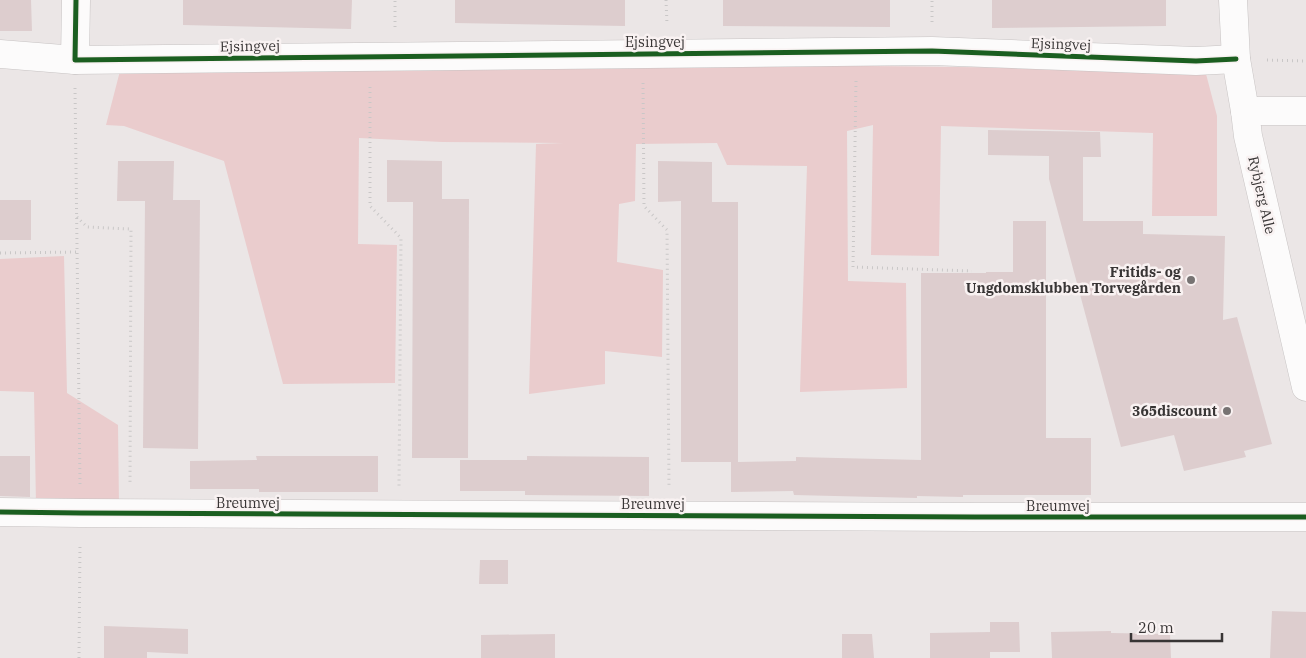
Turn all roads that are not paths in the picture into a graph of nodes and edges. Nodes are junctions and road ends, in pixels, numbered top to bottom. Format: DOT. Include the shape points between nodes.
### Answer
graph roads {
  1 [pos="76,0"];
  2 [pos="1233,0"];
  3 [pos="0,54"];
  4 [pos="1236,59"];
  5 [pos="75,60"];
  6 [pos="1245,111"];
  7 [pos="1306,111"];
  8 [pos="1306,387"];
  9 [pos="0,512"];
  10 [pos="1306,517"];
  1 -- 5 [label="street"];
  2 -- 4 [label="street, Rybjerg Alle"];
  3 -- 5 [label="street, Ejsingvej"];
  4 -- 5 [label="street, Ejsingvej" via="1196,61 856,51"];
  4 -- 6 [label="street, Rybjerg Alle"];
  6 -- 7 [label="street"];
  6 -- 8 [label="street, Rybjerg Alle"];
  9 -- 10 [label="street, Breumvej"];
}
